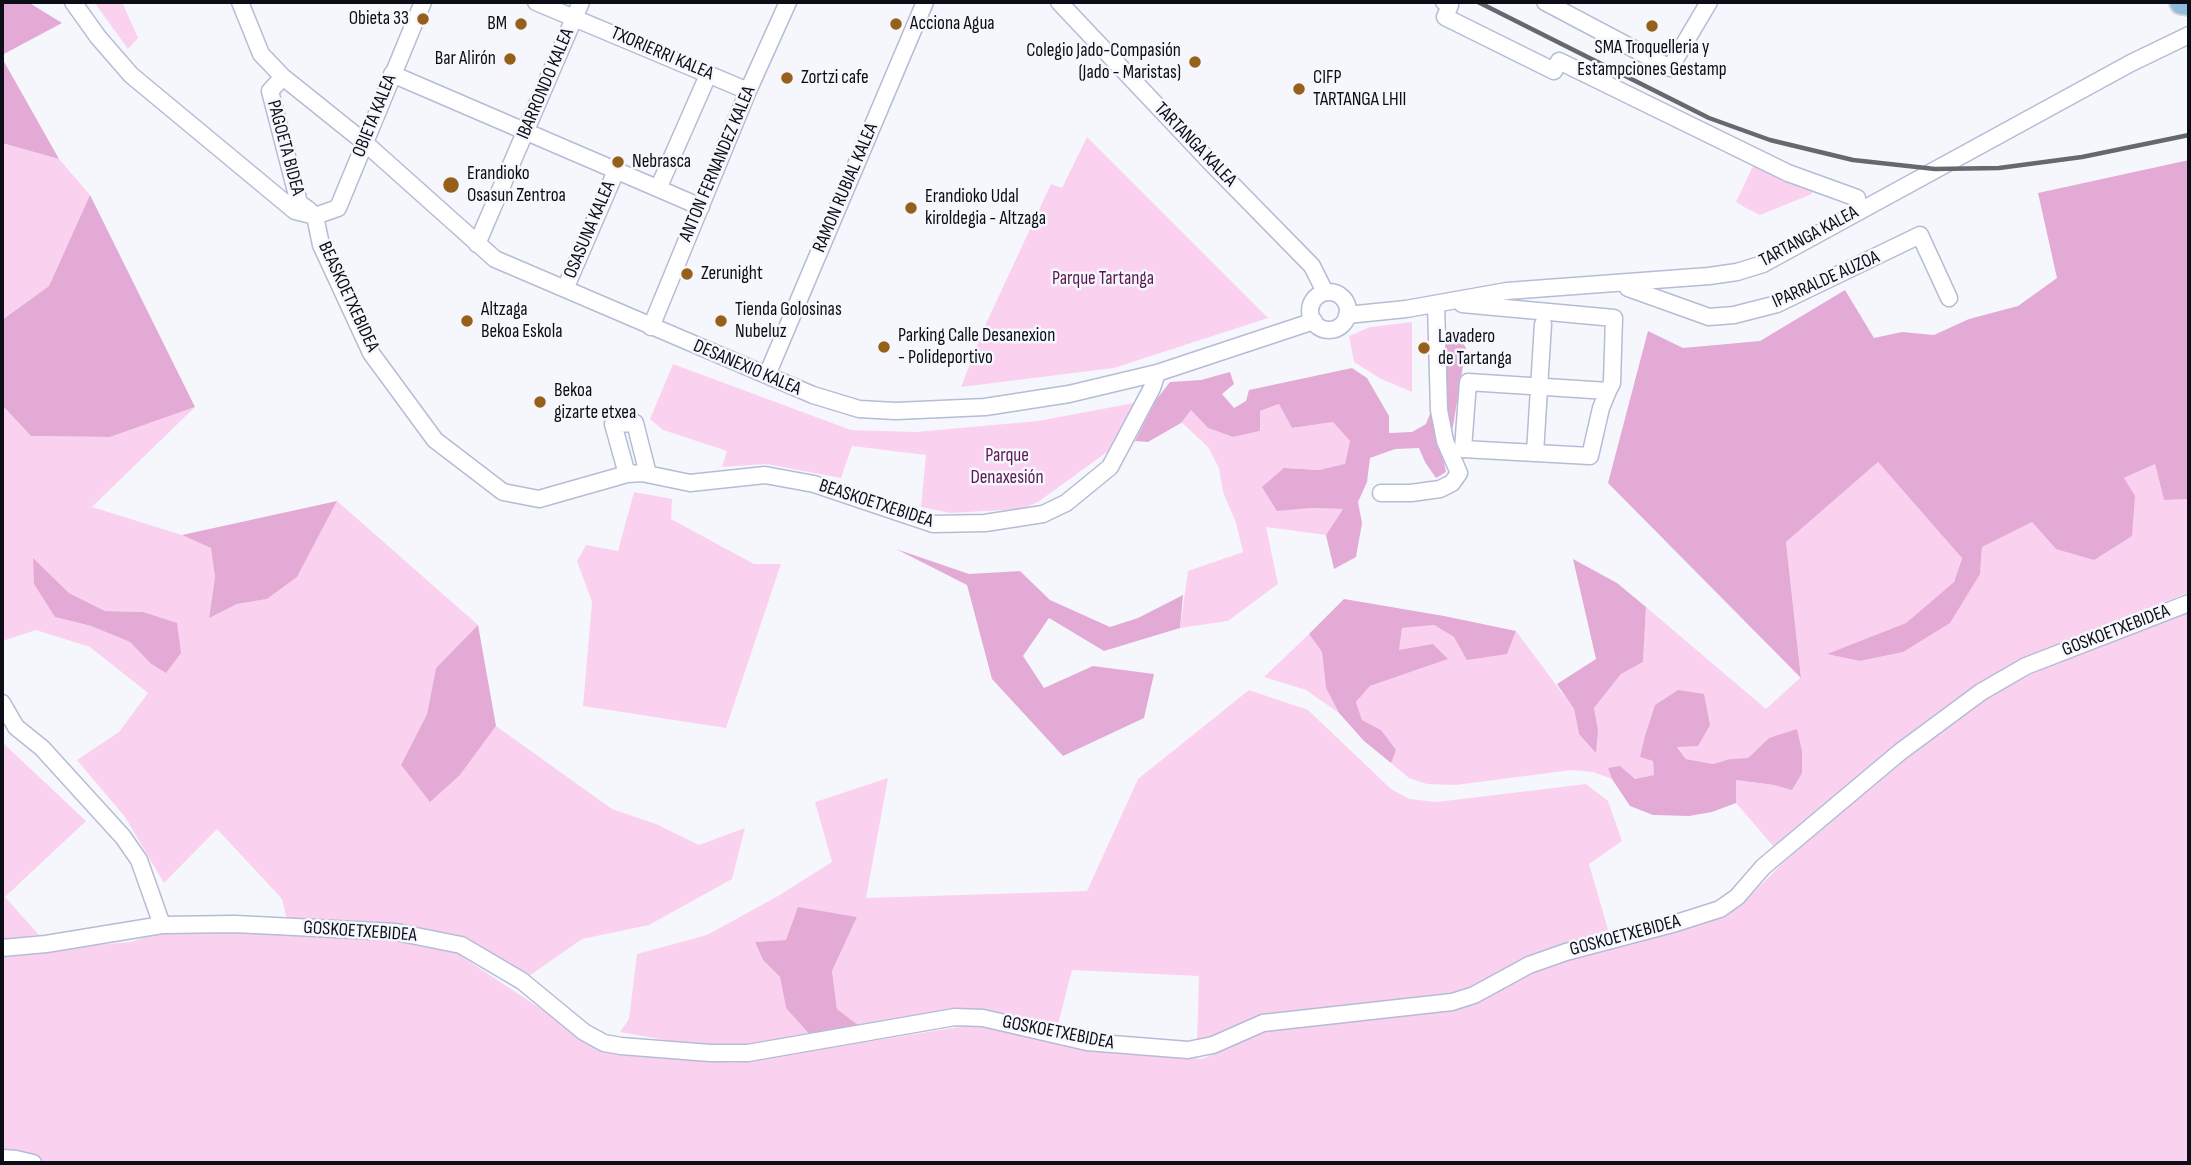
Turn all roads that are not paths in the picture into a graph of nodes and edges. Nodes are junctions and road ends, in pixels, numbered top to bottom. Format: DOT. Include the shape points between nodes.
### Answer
graph roads {
  1 [pos="73,2"];
  2 [pos="240,2"];
  3 [pos="423,2"];
  4 [pos="536,2"];
  5 [pos="581,2"];
  6 [pos="788,2"];
  7 [pos="1059,2"];
  8 [pos="1444,2"];
  9 [pos="1545,2"];
  10 [pos="1709,2"];
  11 [pos="2182,2"];
  12 [pos="920,3"];
  13 [pos="2189,3"];
  14 [pos="575,17"];
  15 [pos="2189,35"];
  16 [pos="392,74"];
  17 [pos="283,77"];
  18 [pos="705,82"];
  19 [pos="748,91"];
  20 [pos="525,131"];
  21 [pos="364,142"];
  22 [pos="616,171"];
  23 [pos="661,182"];
  24 [pos="1857,198"];
  25 [pos="701,207"];
  26 [pos="316,216"];
  27 [pos="477,244"];
  28 [pos="1626,282"];
  29 [pos="565,289"];
  30 [pos="1325,292"];
  31 [pos="1949,298"];
  32 [pos="1453,301"];
  33 [pos="1436,304"];
  34 [pos="1347,315"];
  35 [pos="1314,321"];
  36 [pos="1543,324"];
  37 [pos="651,327"];
  38 [pos="1157,373"];
  39 [pos="767,374"];
  40 [pos="1540,387"];
  41 [pos="1608,391"];
  42 [pos="1535,453"];
  43 [pos="627,474"];
  44 [pos="648,474"];
  45 [pos="1381,493"];
  46 [pos="2189,603"];
  47 [pos="2,702"];
  48 [pos="162,925"];
  49 [pos="2,948"];
  50 [pos="2,1158"];
  51 [pos="33,1163"];
  1 -- 26 [label="street" via="131,75 295,211"];
  2 -- 17 [label="street, DESANEXIO KALEA" via="261,54"];
  3 -- 16 [label="street, OBIETA KALEA"];
  4 -- 14 [label="street, TXORIERRI KALEA"];
  5 -- 14 [label="street, IBARRONDO KALEA"];
  6 -- 19 [label="street, ANTON FERNANDEZ KALEA"];
  7 -- 30 [label="street, TARTANGA KALEA" via="1312,265"];
  8 -- 24 [label="street" via="1451,5 1445,16 1554,71 1559,61 1776,167"];
  9 -- 10 [label="street" via="1670,68"];
  11 -- 13 [label="main road"];
  12 -- 39 [label="street, RAMON RUBIAL KALEA"];
  14 -- 19 [label="street, TXORIERRI KALEA"];
  14 -- 20 [label="street, IBARRONDO KALEA"];
  15 -- 28 [label="street, TARTANGA KALEA" via="1763,264 1709,276"];
  16 -- 20 [label="street"];
  16 -- 21 [label="street, OBIETA KALEA"];
  17 -- 21 [label="street, DESANEXIO KALEA"];
  17 -- 26 [label="street, PAGOETA BIDEA" via="270,92 299,203"];
  18 -- 23 [label="street"];
  19 -- 25 [label="street, ANTON FERNANDEZ KALEA"];
  20 -- 22 [label="street"];
  20 -- 27 [label="street, IBARRONDO KALEA"];
  21 -- 26 [label="street, OBIETA KALEA" via="338,208"];
  21 -- 27 [label="street, DESANEXIO KALEA"];
  22 -- 25 [label="street"];
  22 -- 29 [label="street, OSASUNA KALEA"];
  25 -- 37 [label="street, ANTON FERNANDEZ KALEA"];
  26 -- 43 [label="street, BEASKOETXEBIDEA" via="321,245 371,353 435,440 503,492 539,499"];
  27 -- 29 [label="street, DESANEXIO KALEA" via="495,259"];
  28 -- 31 [label="street, IPARRALDE AUZOA" via="1628,288 1709,317 1734,315 1776,304 1920,234"];
  28 -- 32 [label="street, TARTANGA KALEA" via="1507,291"];
  29 -- 37 [label="street, DESANEXIO KALEA"];
  30 -- 34 [label="street" via="1343,298"];
  30 -- 35 [label="street" via="1312,304"];
  32 -- 33 [label="street, TARTANGA KALEA"];
  32 -- 41 [label="street" via="1466,306 1614,318"];
  33 -- 34 [label="street, TARTANGA KALEA"];
  33 -- 45 [label="street" via="1439,410 1445,441 1459,473 1440,489"];
  34 -- 35 [label="street" via="1341,325 1329,329"];
  35 -- 38 [label="street, DESANEXIO KALEA"];
  36 -- 40 [label="street"];
  37 -- 39 [label="street, DESANEXIO KALEA"];
  38 -- 39 [label="street, DESANEXIO KALEA" via="1069,394 985,407 896,411 859,409"];
  38 -- 44 [label="street, BEASKOETXEBIDEA" via="1110,467 1066,503 1043,514 985,523 933,524 814,484 765,475 690,483"];
  40 -- 41 [label="street"];
  40 -- 42 [label="street"];
  40 -- 42 [label="street" via="1468,382 1463,449"];
  41 -- 42 [label="street" via="1590,456"];
  43 -- 44 [label="street, BEASKOETXEBIDEA"];
  43 -- 44 [label="street" via="613,424 635,423"];
  46 -- 48 [label="street, GOSKOETXEBIDEA" via="2025,666 1981,692 1900,751 1720,909 1566,952 1452,1002 1263,1023 1213,1045 1188,1050 1087,1042 983,1018 955,1017 748,1053 621,1046 584,1032 522,981 461,945 396,932"];
  47 -- 48 [label="street" via="16,727 42,748 123,836 139,860"];
  48 -- 49 [label="street, GOSKOETXEBIDEA"];
  50 -- 51 [label="street"];
}
